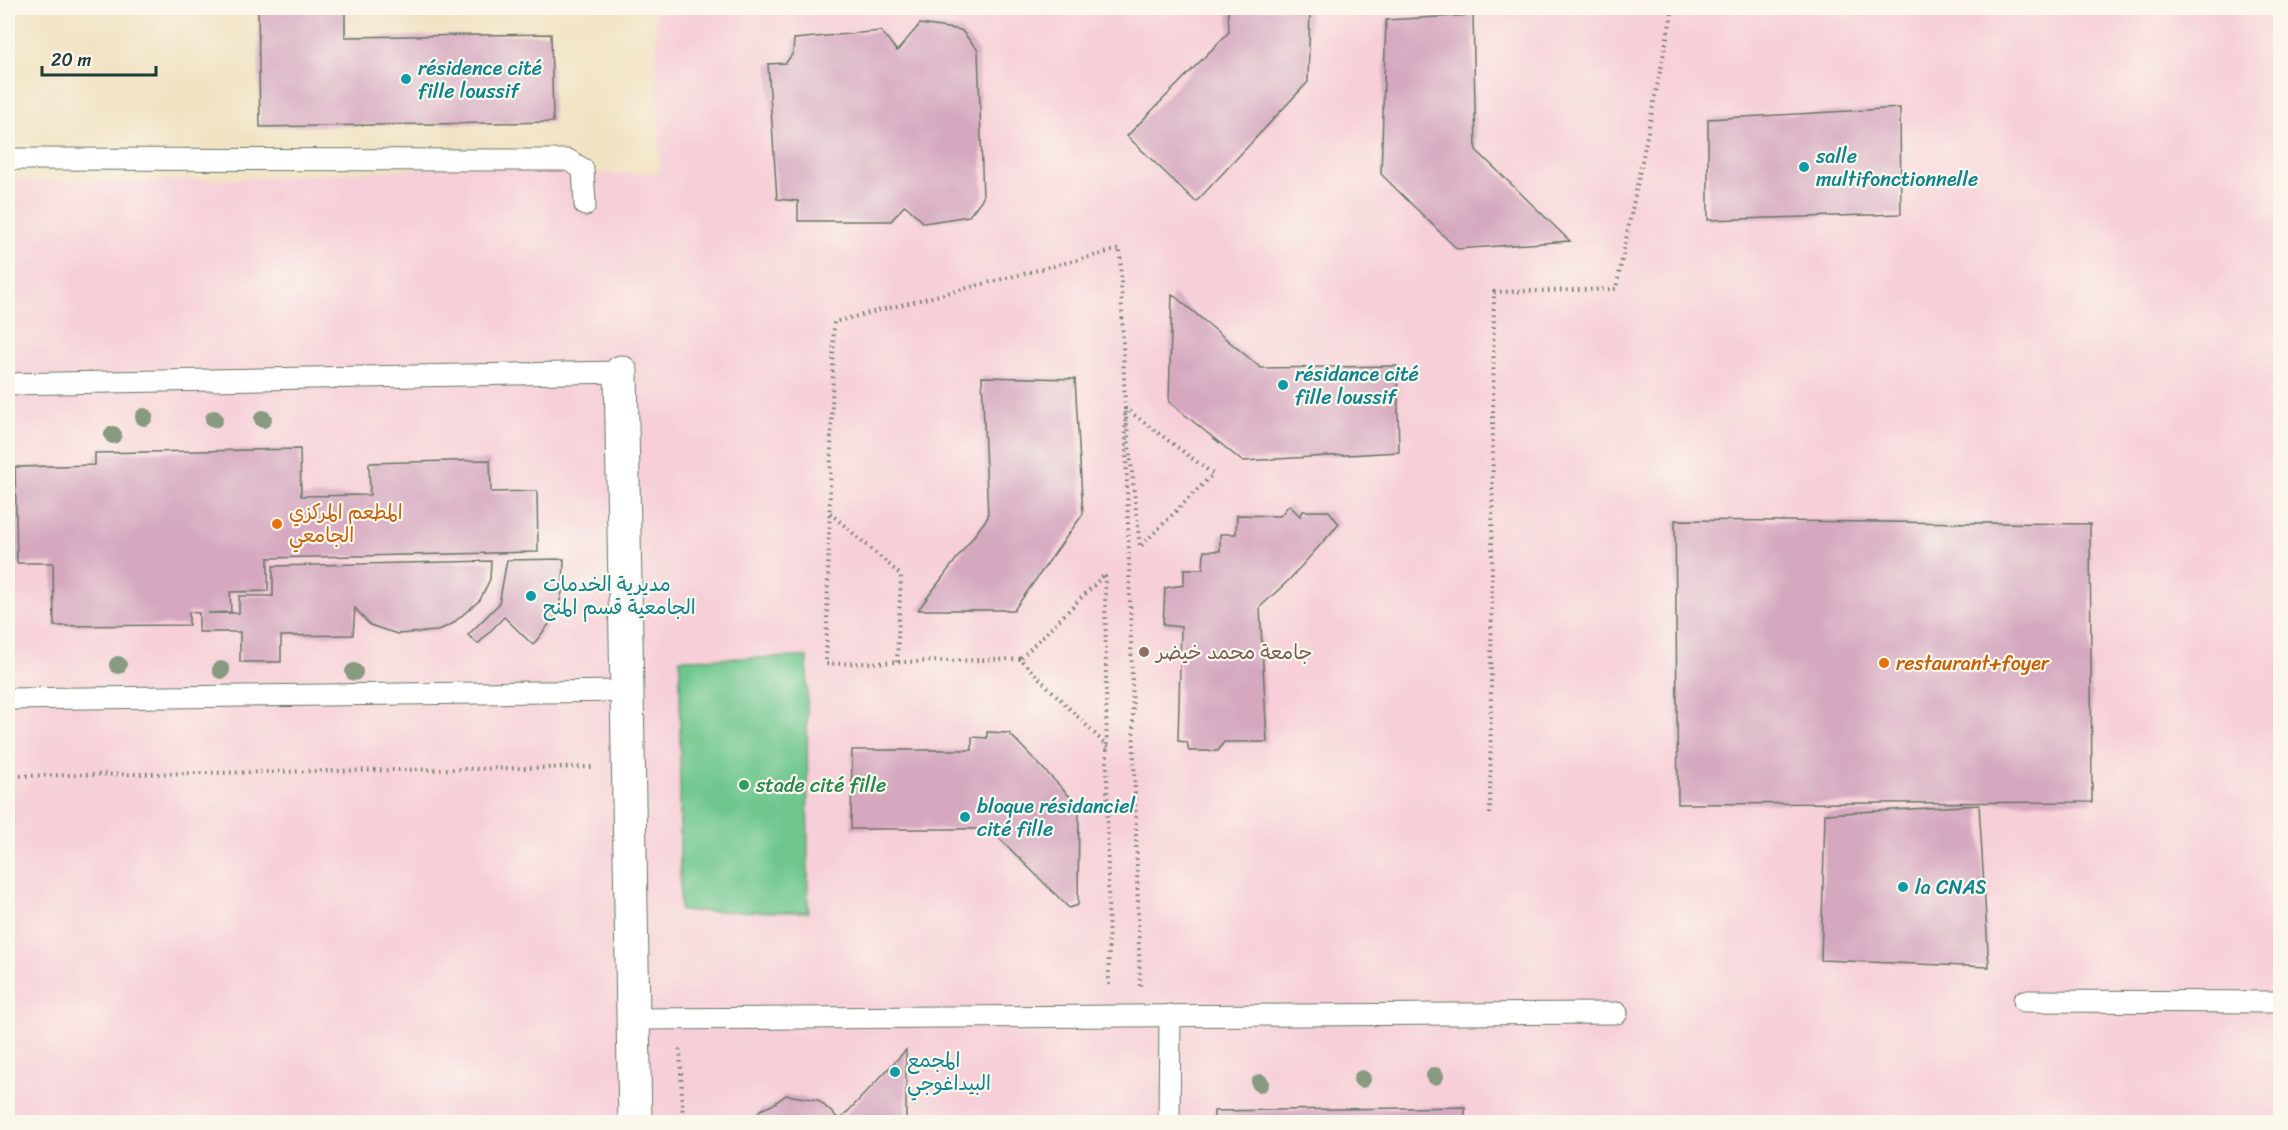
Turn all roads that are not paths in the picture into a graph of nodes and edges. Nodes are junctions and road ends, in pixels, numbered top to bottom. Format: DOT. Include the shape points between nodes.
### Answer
graph roads {
  1 [pos="8,159"];
  2 [pos="585,205"];
  3 [pos="621,372"];
  4 [pos="8,384"];
  5 [pos="626,691"];
  6 [pos="8,699"];
  7 [pos="2024,1001"];
  8 [pos="2280,1002"];
  9 [pos="1617,1013"];
  10 [pos="1170,1016"];
  11 [pos="633,1019"];
  12 [pos="634,1122"];
  13 [pos="1169,1122"];
  1 -- 2 [label="lane" via="568,160 583,169"];
  3 -- 4 [label="lane"];
  3 -- 5 [label="street"];
  5 -- 6 [label="lane"];
  5 -- 11 [label="street"];
  7 -- 8 [label="lane"];
  9 -- 10 [label="lane"];
  10 -- 11 [label="lane"];
  10 -- 13 [label="lane"];
  11 -- 12 [label="street"];
}
